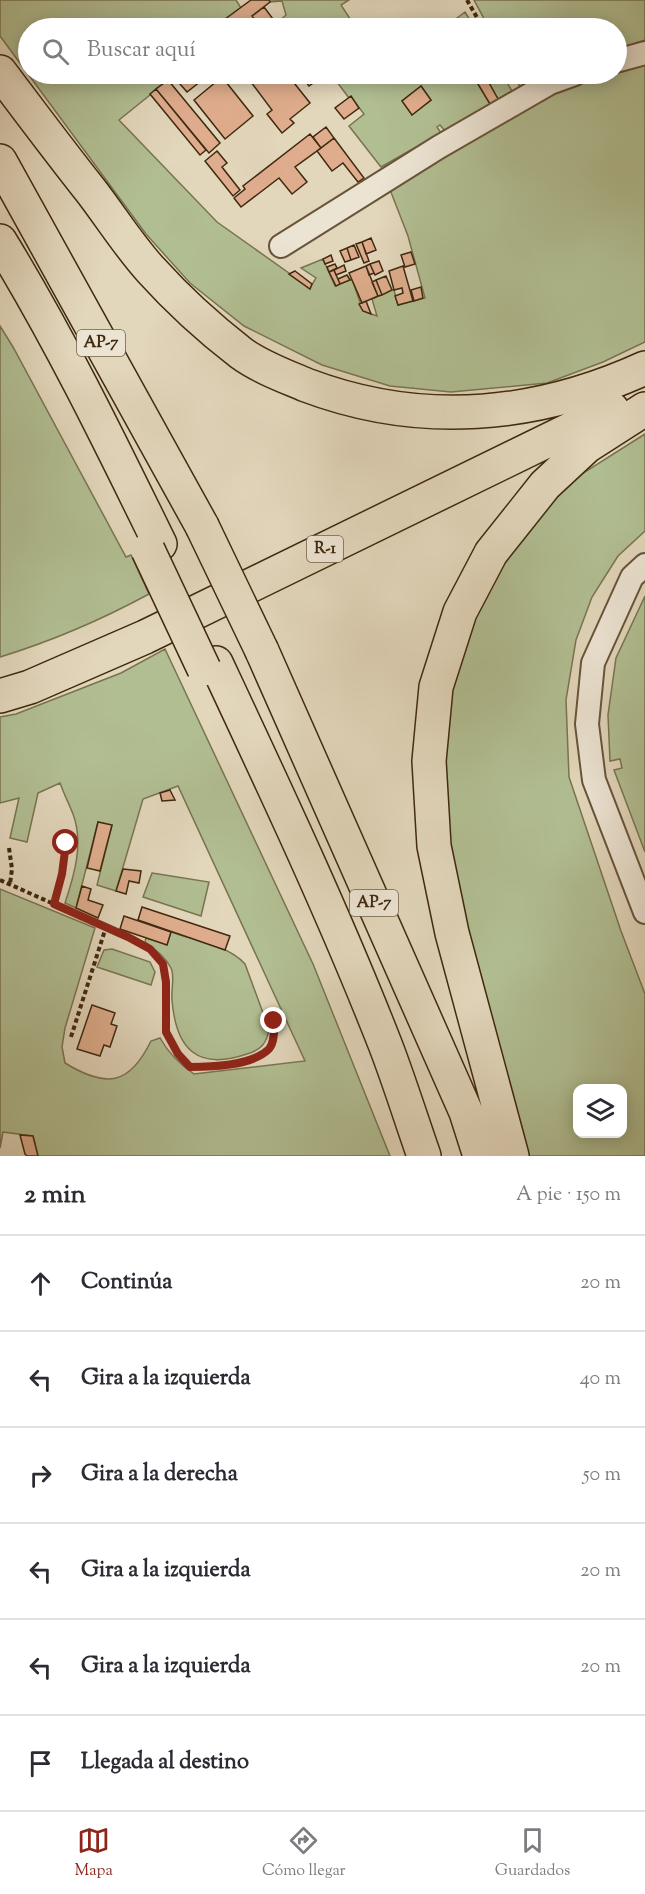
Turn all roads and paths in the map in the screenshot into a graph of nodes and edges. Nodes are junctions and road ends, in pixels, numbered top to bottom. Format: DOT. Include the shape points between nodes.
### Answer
graph roads {
  1 [pos="467,0"];
  2 [pos="477,18"];
  3 [pos="645,53"];
  4 [pos="627,58"];
  5 [pos="0,72"];
  6 [pos="548,84"];
  7 [pos="0,161"];
  8 [pos="0,241"];
  9 [pos="281,246"];
  10 [pos="0,281"];
  11 [pos="645,368"];
  12 [pos="645,381"];
  13 [pos="645,393"];
  14 [pos="645,409"];
  15 [pos="154,547"];
  16 [pos="645,565"];
  17 [pos="0,683"];
  18 [pos="0,696"];
  19 [pos="66,843"];
  20 [pos="9,848"];
  21 [pos="0,880"];
  22 [pos="10,884"];
  23 [pos="54,904"];
  24 [pos="645,912"];
  25 [pos="106,927"];
  26 [pos="274,1021"];
  27 [pos="71,1037"];
  28 [pos="424,1156"];
  29 [pos="480,1156"];
  30 [pos="512,1156"];
  1 -- 2 [label="path"];
  3 -- 4 [label="lane"];
  5 -- 11 [label="highway" via="151,270 243,354 286,377 388,408 478,412 527,407 580,393"];
  6 -- 9 [label="lane"];
  7 -- 29 [label="highway, AP-7, bridge" via="202,525 262,651 466,1112"];
  8 -- 15 [label="highway, AP-7" via="90,402"];
  10 -- 15 [label="highway"];
  12 -- 17 [label="highway" via="129,632 24,678"];
  13 -- 18 [label="highway, R-1" via="146,637"];
  14 -- 30 [label="highway" via="587,446 554,477 492,553 460,612 436,687 429,761 434,846 452,933"];
  15 -- 28 [label="highway, AP-7" via="295,831 386,1045"];
  16 -- 24 [label="lane" via="632,577 593,663 587,723 594,780"];
  19 -- 23 [label="path"];
  20 -- 22 [label="path"];
  21 -- 22 [label="path"];
  22 -- 23 [label="path"];
  23 -- 25 [label="path"];
  25 -- 26 [label="path" via="150,949 163,964 166,1032 190,1067 252,1059 270,1048"];
  25 -- 27 [label="path"];
}
